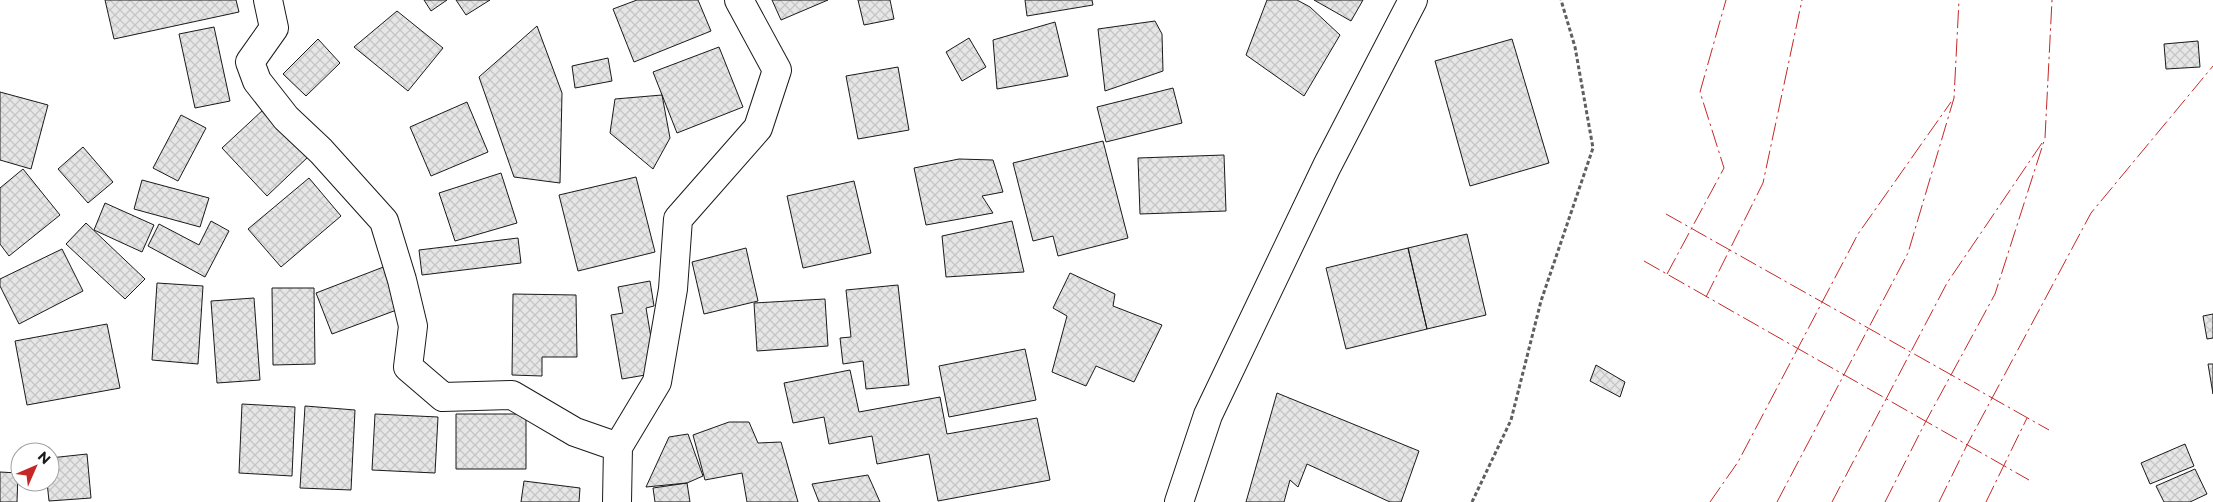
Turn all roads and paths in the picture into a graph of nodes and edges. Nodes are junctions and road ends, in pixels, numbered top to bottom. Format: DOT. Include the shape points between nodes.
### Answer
graph roads {
  1 [pos="268,0"];
  2 [pos="739,0"];
  3 [pos="1413,0"];
  4 [pos="1561,0"];
  5 [pos="618,447"];
  6 [pos="617,502"];
  7 [pos="1179,502"];
  8 [pos="1472,502"];
  1 -- 5 [label="street" via="274,28 250,62 258,81 286,118 321,151 384,221 413,326 408,367 443,397 512,395 575,432"];
  2 -- 5 [label="street" via="776,70 758,128 678,219 673,289 657,382"];
  3 -- 7 [label="street" via="1327,166 1213,406"];
  4 -- 8 [label="path" via="1575,47 1593,148 1541,302 1511,420"];
  5 -- 6 [label="street"];
}
